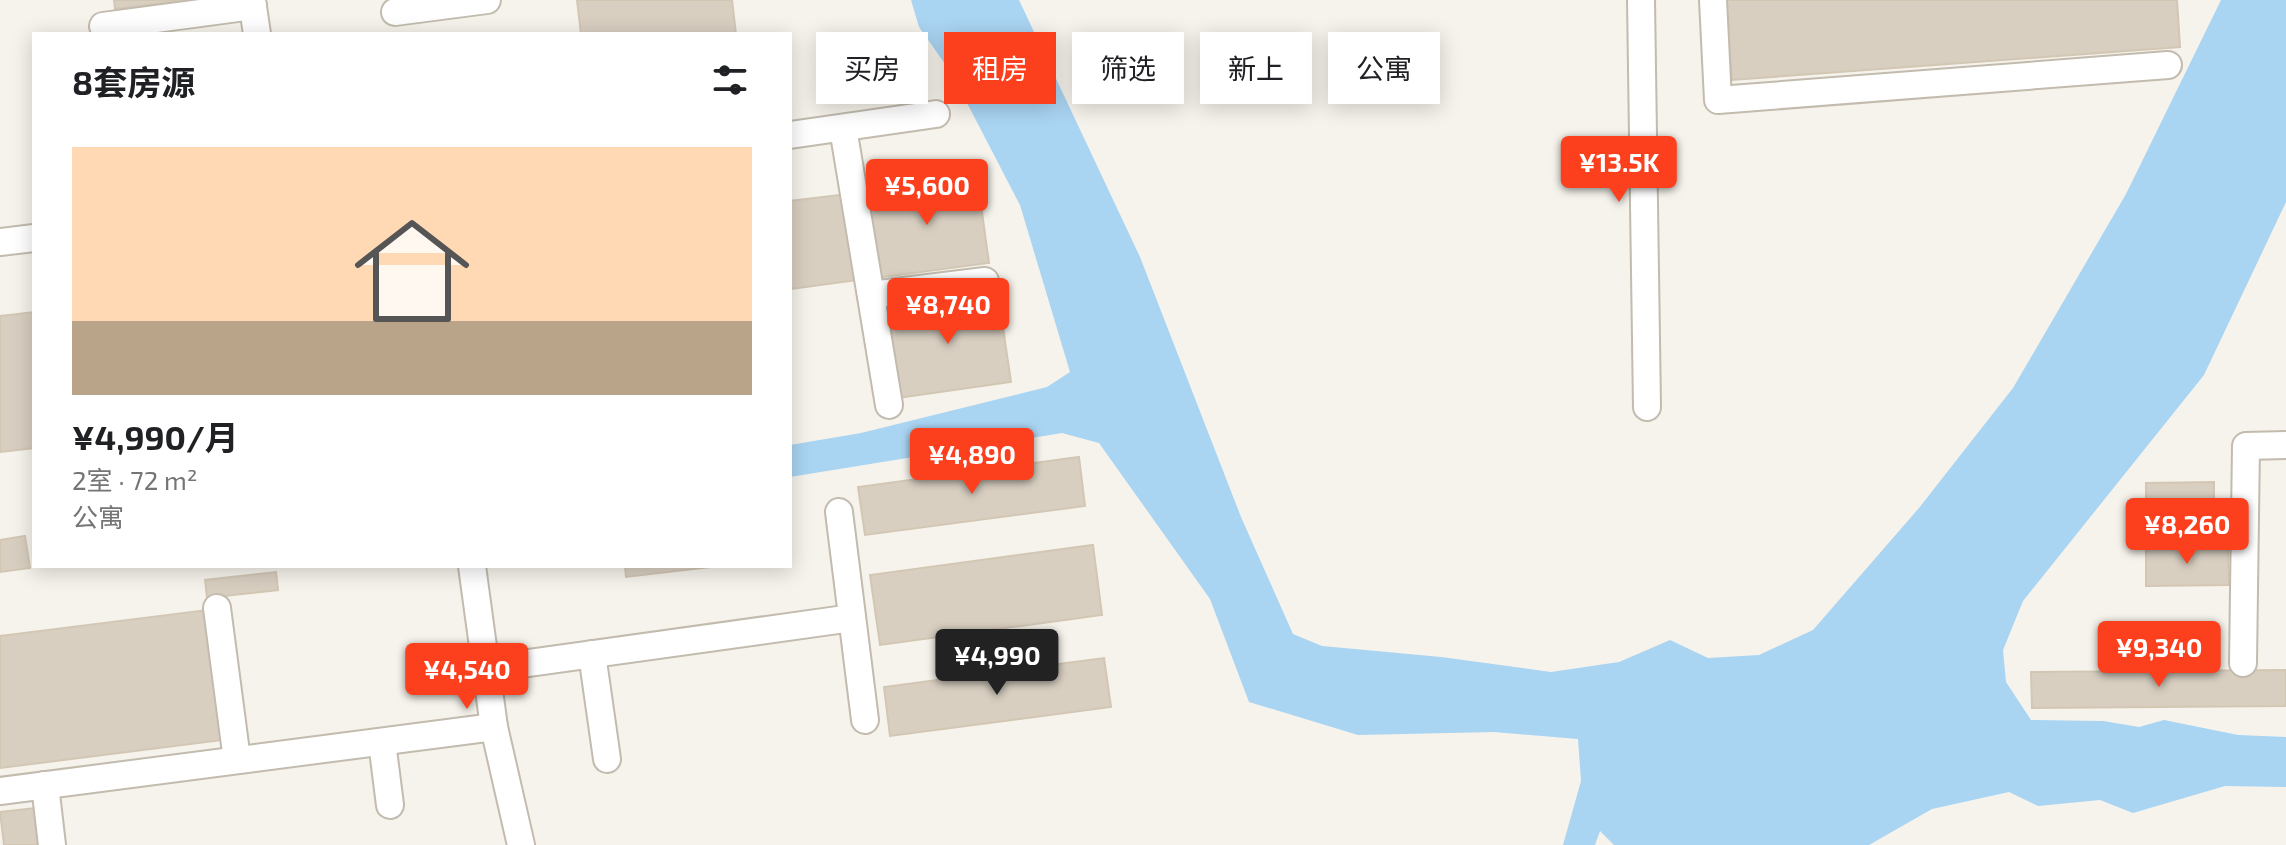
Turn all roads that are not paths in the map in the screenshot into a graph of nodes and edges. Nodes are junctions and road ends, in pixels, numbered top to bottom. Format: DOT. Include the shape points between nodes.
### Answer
graph roads {
  1 [pos="487,0"];
  2 [pos="1641,0"];
  3 [pos="1713,0"];
  4 [pos="253,3"];
  5 [pos="396,15"];
  6 [pos="102,20"];
  7 [pos="257,32"];
  8 [pos="2168,65"];
  9 [pos="936,114"];
  10 [pos="843,128"];
  11 [pos="792,135"];
  12 [pos="32,238"];
  13 [pos="0,242"];
  14 [pos="985,281"];
  15 [pos="871,295"];
  16 [pos="889,405"];
  17 [pos="1647,407"];
  18 [pos="2286,445"];
  19 [pos="839,512"];
  20 [pos="472,568"];
  21 [pos="217,608"];
  22 [pos="852,618"];
  23 [pos="592,654"];
  24 [pos="2243,663"];
  25 [pos="486,669"];
  26 [pos="865,720"];
  27 [pos="494,727"];
  28 [pos="382,742"];
  29 [pos="607,759"];
  30 [pos="237,760"];
  31 [pos="45,785"];
  32 [pos="0,791"];
  33 [pos="390,805"];
  34 [pos="52,845"];
  35 [pos="521,845"];
  1 -- 5 [label="street"];
  2 -- 17 [label="street"];
  3 -- 8 [label="street" via="1718,100"];
  4 -- 6 [label="street"];
  4 -- 7 [label="street"];
  9 -- 10 [label="street"];
  10 -- 11 [label="street"];
  10 -- 15 [label="street"];
  12 -- 13 [label="street"];
  14 -- 15 [label="street"];
  15 -- 16 [label="street"];
  18 -- 24 [label="street" via="2246,446"];
  19 -- 22 [label="street"];
  20 -- 25 [label="street"];
  21 -- 30 [label="street"];
  22 -- 23 [label="street"];
  22 -- 26 [label="street"];
  23 -- 25 [label="street"];
  23 -- 29 [label="street"];
  25 -- 27 [label="street"];
  27 -- 28 [label="street"];
  27 -- 35 [label="street"];
  28 -- 30 [label="street"];
  28 -- 33 [label="street"];
  30 -- 31 [label="street"];
  31 -- 32 [label="street"];
  31 -- 34 [label="street"];
}
